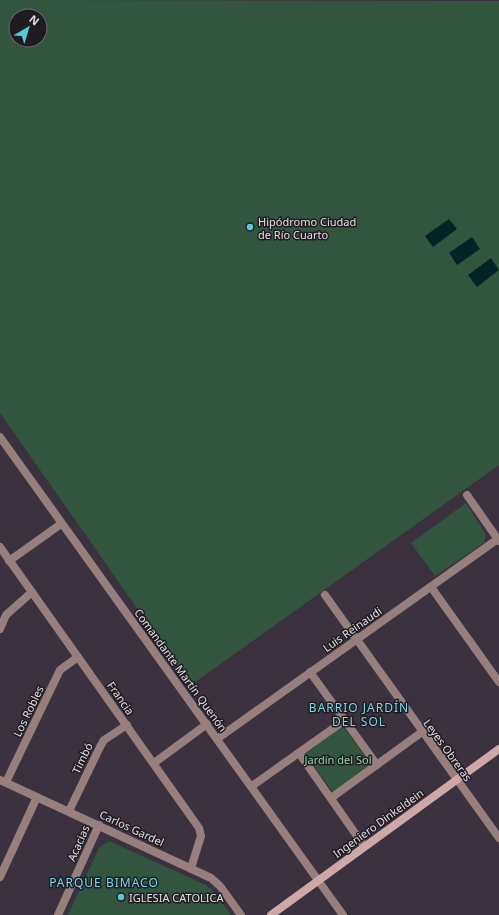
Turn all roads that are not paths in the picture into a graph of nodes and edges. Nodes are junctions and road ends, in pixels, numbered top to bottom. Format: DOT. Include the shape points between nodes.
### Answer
graph roads {
  1 [pos="0,438"];
  2 [pos="467,495"];
  3 [pos="61,524"];
  4 [pos="499,539"];
  5 [pos="0,547"];
  6 [pos="10,561"];
  7 [pos="431,587"];
  8 [pos="32,592"];
  9 [pos="325,595"];
  10 [pos="0,629"];
  11 [pos="356,638"];
  12 [pos="78,657"];
  13 [pos="310,672"];
  14 [pos="499,682"];
  15 [pos="345,720"];
  16 [pos="207,724"];
  17 [pos="127,725"];
  18 [pos="422,732"];
  19 [pos="217,738"];
  20 [pos="499,749"];
  21 [pos="299,753"];
  22 [pos="154,763"];
  23 [pos="377,765"];
  24 [pos="457,780"];
  25 [pos="3,781"];
  26 [pos="252,786"];
  27 [pos="37,797"];
  28 [pos="331,798"];
  29 [pos="69,811"];
  30 [pos="99,825"];
  31 [pos="499,838"];
  32 [pos="364,846"];
  33 [pos="191,868"];
  34 [pos="0,877"];
  35 [pos="318,880"];
  36 [pos="58,915"];
  37 [pos="241,915"];
  38 [pos="271,915"];
  39 [pos="343,915"];
  1 -- 3 [label="street, Comandante Martín Quenón"];
  2 -- 4 [label="street"];
  3 -- 6 [label="street"];
  3 -- 16 [label="street, Comandante Martín Quenón"];
  4 -- 7 [label="street, Luis Reinaudi"];
  5 -- 6 [label="street, Francia"];
  6 -- 8 [label="street, Francia"];
  7 -- 11 [label="street, Luis Reinaudi"];
  7 -- 14 [label="street"];
  8 -- 10 [label="street" via="6,615"];
  8 -- 12 [label="street, Francia"];
  9 -- 11 [label="street, Leyes Obreras"];
  11 -- 13 [label="street, Luis Reinaudi"];
  11 -- 18 [label="street, Leyes Obreras"];
  12 -- 17 [label="street, Francia"];
  12 -- 25 [label="street, Los Robles" via="60,670"];
  13 -- 15 [label="street"];
  13 -- 19 [label="street, Luis Reinaudi"];
  15 -- 21 [label="street"];
  15 -- 23 [label="street"];
  16 -- 19 [label="street, Comandante Martín Quenón"];
  16 -- 22 [label="street"];
  17 -- 22 [label="street, Francia"];
  17 -- 29 [label="street, Timbó" via="104,740"];
  18 -- 23 [label="street"];
  18 -- 24 [label="street, Leyes Obreras"];
  19 -- 26 [label="street, Comandante Martín Quenón"];
  20 -- 24 [label="main road, Ingeniero Dinkeldein"];
  21 -- 26 [label="street"];
  21 -- 28 [label="street"];
  22 -- 33 [label="street, Francia" via="199,828 201,836"];
  23 -- 28 [label="street"];
  24 -- 31 [label="street, Leyes Obreras"];
  24 -- 32 [label="main road, Ingeniero Dinkeldein"];
  25 -- 27 [label="street, Carlos Gardel"];
  26 -- 35 [label="street, Comandante Martín Quenón"];
  27 -- 29 [label="street, Carlos Gardel"];
  27 -- 34 [label="street"];
  28 -- 32 [label="street"];
  29 -- 30 [label="street, Carlos Gardel"];
  30 -- 33 [label="street, Carlos Gardel"];
  30 -- 36 [label="street, Acacias"];
  32 -- 35 [label="main road, Ingeniero Dinkeldein"];
  33 -- 37 [label="street, Carlos Gardel" via="211,878 220,886"];
  35 -- 38 [label="main road, Ingeniero Dinkeldein"];
  35 -- 39 [label="street, Comandante Martín Quenón"];
}
